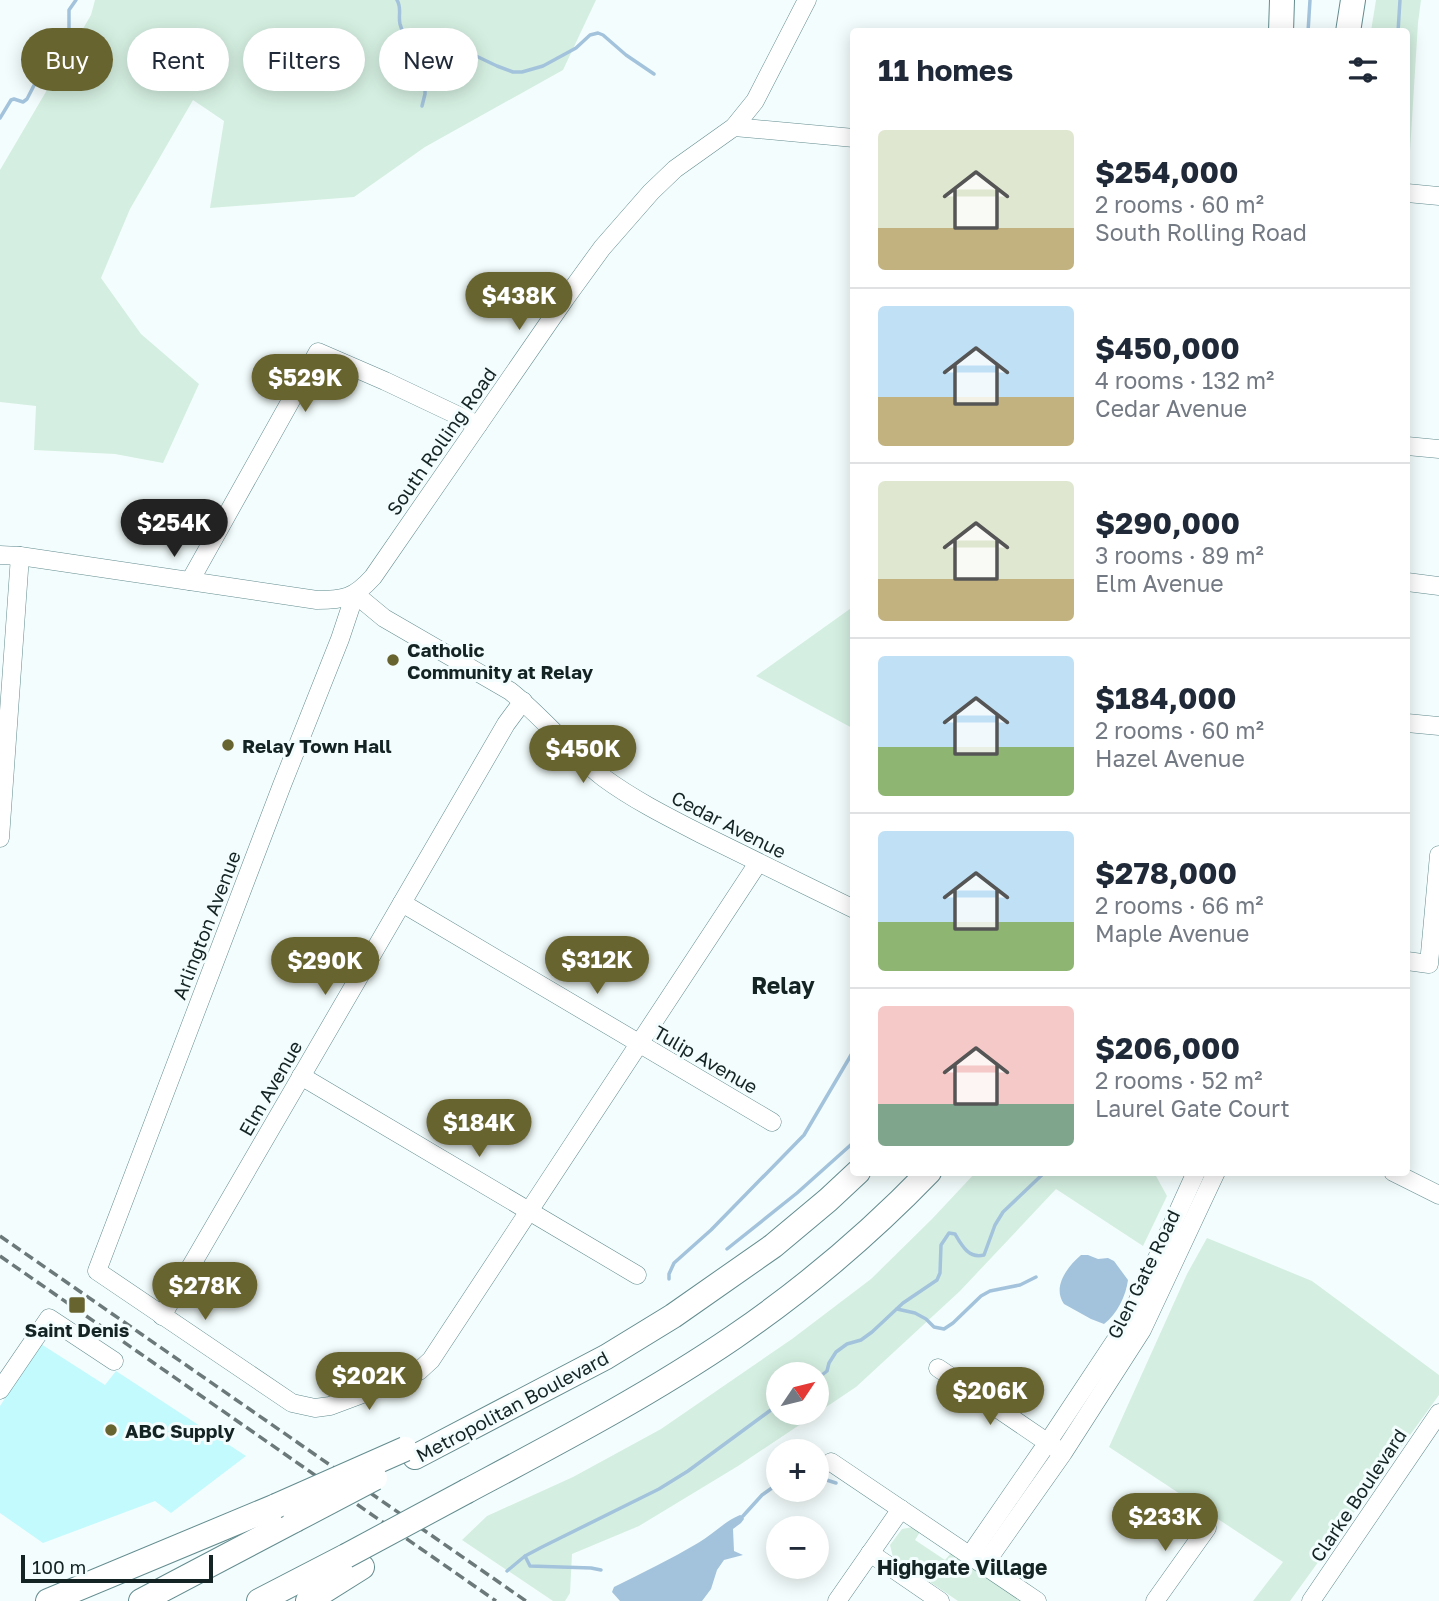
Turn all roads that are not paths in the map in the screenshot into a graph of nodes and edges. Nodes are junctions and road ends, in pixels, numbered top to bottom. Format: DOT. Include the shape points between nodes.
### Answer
graph roads {
  1 [pos="807,0"];
  2 [pos="1265,0"];
  3 [pos="1282,0"];
  4 [pos="1344,0"];
  5 [pos="1353,0"];
  6 [pos="1265,28"];
  7 [pos="1281,28"];
  8 [pos="1342,28"];
  9 [pos="1350,28"];
  10 [pos="734,127"];
  11 [pos="850,138"];
  12 [pos="1410,193"];
  13 [pos="1439,196"];
  14 [pos="478,425"];
  15 [pos="1410,446"];
  16 [pos="1439,449"];
  17 [pos="0,555"];
  18 [pos="20,556"];
  19 [pos="190,581"];
  20 [pos="1410,582"];
  21 [pos="1439,586"];
  22 [pos="355,594"];
  23 [pos="523,701"];
  24 [pos="1410,723"];
  25 [pos="1439,726"];
  26 [pos="0,838"];
  27 [pos="1439,855"];
  28 [pos="758,863"];
  29 [pos="402,903"];
  30 [pos="850,907"];
  31 [pos="1410,961"];
  32 [pos="640,1044"];
  33 [pos="301,1076"];
  34 [pos="772,1122"];
  35 [pos="854,1176"];
  36 [pos="925,1176"];
  37 [pos="1194,1176"];
  38 [pos="1214,1176"];
  39 [pos="1401,1176"];
  40 [pos="1439,1195"];
  41 [pos="530,1211"];
  42 [pos="637,1275"];
  43 [pos="162,1316"];
  44 [pos="114,1361"];
  45 [pos="938,1368"];
  46 [pos="0,1390"];
  47 [pos="1439,1413"];
  48 [pos="1434,1435"];
  49 [pos="1055,1448"];
  50 [pos="831,1462"];
  51 [pos="901,1509"];
  52 [pos="286,1513"];
  53 [pos="1207,1528"];
  54 [pos="870,1553"];
  55 [pos="977,1560"];
  56 [pos="354,1561"];
  57 [pos="48,1601"];
  58 [pos="141,1601"];
  59 [pos="259,1601"];
  60 [pos="308,1601"];
  61 [pos="837,1601"];
  62 [pos="940,1601"];
  63 [pos="1037,1601"];
  64 [pos="1155,1601"];
  65 [pos="1311,1601"];
  1 -- 10 [label="street, South Rolling Road" via="755,101"];
  2 -- 6 [label="highway"];
  3 -- 7 [label="highway"];
  4 -- 8 [label="highway"];
  5 -- 9 [label="highway"];
  10 -- 11 [label="street"];
  10 -- 14 [label="street, South Rolling Road" via="675,169 632,212"];
  12 -- 13 [label="street"];
  14 -- 19 [label="street" via="318,352"];
  14 -- 22 [label="street, South Rolling Road" via="373,577"];
  15 -- 16 [label="street"];
  17 -- 18 [label="street"];
  18 -- 19 [label="street"];
  18 -- 26 [label="street"];
  19 -- 22 [label="street" via="317,600"];
  20 -- 21 [label="street"];
  22 -- 23 [label="street, Cedar Avenue" via="384,618"];
  22 -- 43 [label="street, Arlington Avenue" via="97,1271"];
  23 -- 28 [label="street, Cedar Avenue" via="602,777"];
  23 -- 29 [label="street, Elm Avenue"];
  24 -- 25 [label="street"];
  27 -- 31 [label="street" via="1429,964"];
  28 -- 30 [label="street, Cedar Avenue"];
  28 -- 32 [label="street"];
  29 -- 32 [label="street, Tulip Avenue"];
  29 -- 33 [label="street, Elm Avenue"];
  32 -- 34 [label="street, Tulip Avenue"];
  32 -- 41 [label="street"];
  33 -- 41 [label="street"];
  33 -- 43 [label="street, Elm Avenue"];
  35 -- 52 [label="highway, Metropolitan Boulevard, bridge" via="773,1246 606,1357"];
  36 -- 56 [label="highway, bridge" via="803,1286 735,1336 474,1496"];
  37 -- 49 [label="street, Glen Gate Road" via="1129,1320"];
  38 -- 49 [label="street, Glen Gate Road" via="1142,1331"];
  39 -- 40 [label="street"];
  41 -- 42 [label="street"];
  41 -- 43 [label="street" via="431,1360 405,1378 330,1406 292,1404"];
  44 -- 46 [label="street" via="48,1318"];
  45 -- 49 [label="street"];
  47 -- 48 [label="street, Clarke Boulevard"];
  48 -- 65 [label="street, Clarke Boulevard"];
  49 -- 55 [label="street, Glen Gate Road"];
  50 -- 51 [label="street"];
  51 -- 54 [label="street"];
  51 -- 55 [label="street"];
  52 -- 57 [label="highway"];
  52 -- 58 [label="highway, Metropolitan Boulevard"];
  53 -- 64 [label="street"];
  54 -- 61 [label="street"];
  54 -- 62 [label="street"];
  55 -- 63 [label="street"];
  56 -- 59 [label="highway"];
  56 -- 60 [label="highway"];
}
